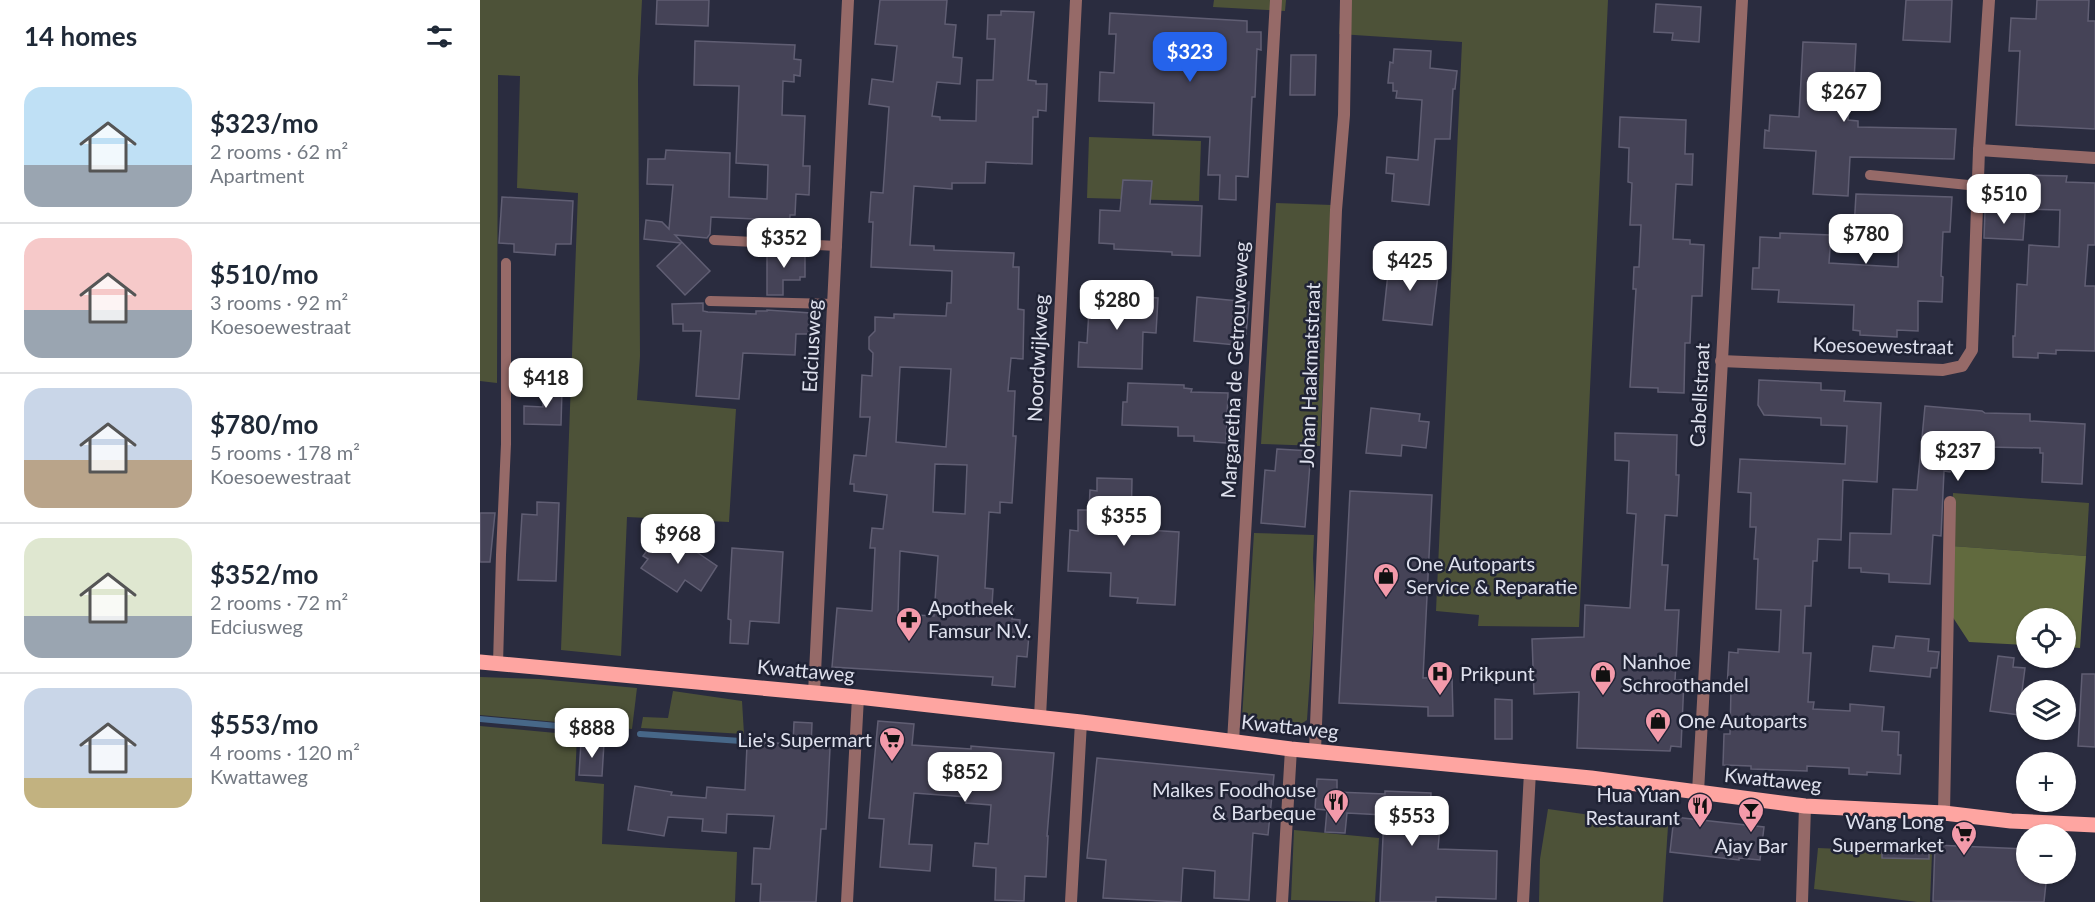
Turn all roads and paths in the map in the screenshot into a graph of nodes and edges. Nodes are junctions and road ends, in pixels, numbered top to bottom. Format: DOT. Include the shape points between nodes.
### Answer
graph roads {
  1 [pos="848,0"];
  2 [pos="1076,0"];
  3 [pos="1276,0"];
  4 [pos="1346,0"];
  5 [pos="1742,0"];
  6 [pos="1989,0"];
  7 [pos="1979,150"];
  8 [pos="2095,158"];
  9 [pos="1870,175"];
  10 [pos="1978,186"];
  11 [pos="714,240"];
  12 [pos="837,246"];
  13 [pos="506,263"];
  14 [pos="710,301"];
  15 [pos="834,304"];
  16 [pos="1721,361"];
  17 [pos="1950,502"];
  18 [pos="480,662"];
  19 [pos="498,664"];
  20 [pos="814,693"];
  21 [pos="858,697"];
  22 [pos="1040,717"];
  23 [pos="1082,722"];
  24 [pos="1233,742"];
  25 [pos="1291,749"];
  26 [pos="1315,751"];
  27 [pos="1530,772"];
  28 [pos="1698,792"];
  29 [pos="1805,806"];
  30 [pos="1944,813"];
  31 [pos="2095,825"];
  32 [pos="847,902"];
  33 [pos="1071,902"];
  34 [pos="1282,902"];
  35 [pos="1523,902"];
  36 [pos="1802,902"];
  1 -- 12 [label="street, Edciusweg"];
  2 -- 22 [label="street, Noordwijkweg"];
  3 -- 24 [label="street, Margaretha de Getrouweweg"];
  4 -- 26 [label="street, Johan Haakmatstraat"];
  5 -- 16 [label="street, Cabellstraat"];
  6 -- 7 [label="street, Koesoewestraat"];
  7 -- 8 [label="street"];
  7 -- 10 [label="street, Koesoewestraat"];
  9 -- 10 [label="lane"];
  10 -- 16 [label="street, Koesoewestraat" via="1972,350 1962,366 1943,369"];
  11 -- 12 [label="lane"];
  12 -- 15 [label="street, Edciusweg"];
  13 -- 19 [label="lane" via="506,444"];
  14 -- 15 [label="lane"];
  15 -- 20 [label="street, Edciusweg"];
  16 -- 28 [label="street, Cabellstraat"];
  17 -- 30 [label="street"];
  18 -- 19 [label="main road, Kwattaweg"];
  19 -- 20 [label="main road, Kwattaweg"];
  20 -- 21 [label="main road, Kwattaweg"];
  21 -- 22 [label="main road, Kwattaweg"];
  21 -- 32 [label="street"];
  22 -- 23 [label="main road, Kwattaweg"];
  23 -- 24 [label="main road, Kwattaweg"];
  23 -- 33 [label="street"];
  24 -- 25 [label="main road, Kwattaweg"];
  25 -- 26 [label="main road, Kwattaweg"];
  25 -- 34 [label="street"];
  26 -- 27 [label="main road, Kwattaweg"];
  27 -- 28 [label="main road, Kwattaweg"];
  27 -- 35 [label="street"];
  28 -- 29 [label="main road, Kwattaweg"];
  29 -- 30 [label="main road, Kwattaweg"];
  29 -- 36 [label="street"];
  30 -- 31 [label="main road, Kwattaweg"];
}
